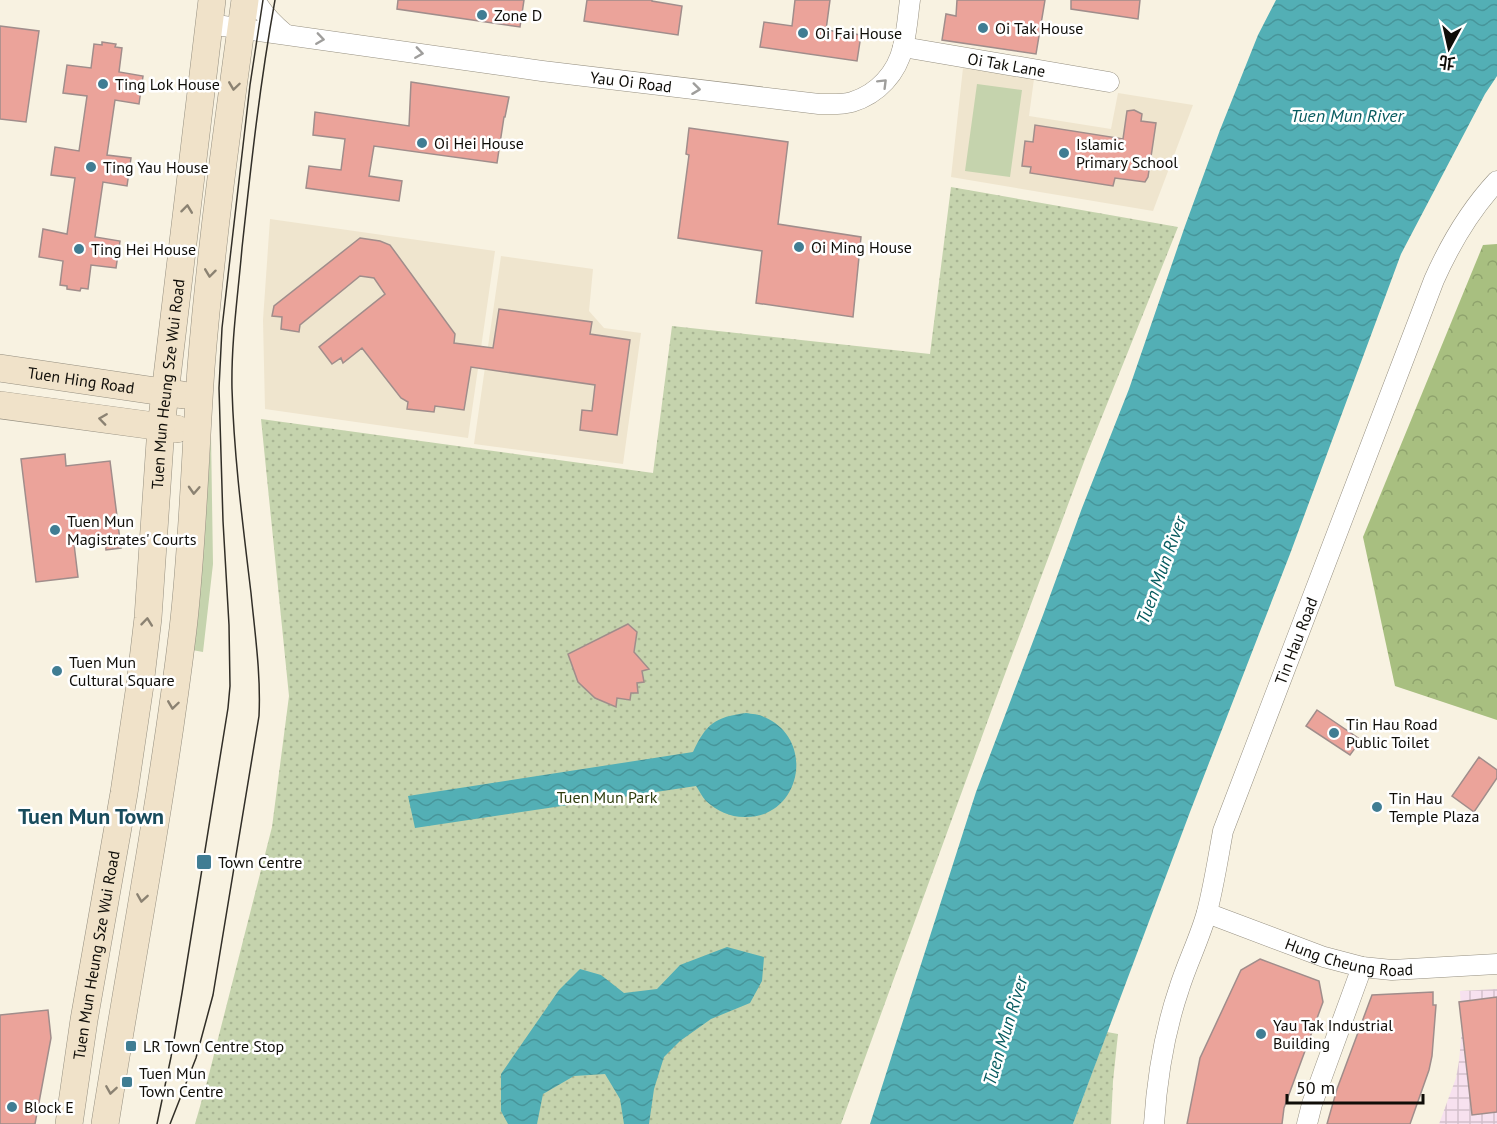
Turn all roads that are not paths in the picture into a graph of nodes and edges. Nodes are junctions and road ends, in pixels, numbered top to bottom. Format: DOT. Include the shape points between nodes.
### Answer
graph roads {
  1 [pos="245,0"];
  2 [pos="255,0"];
  3 [pos="910,0"];
  4 [pos="211,12"];
  5 [pos="241,28"];
  6 [pos="285,34"];
  7 [pos="903,47"];
  8 [pos="1109,82"];
  9 [pos="1497,181"];
  10 [pos="0,368"];
  11 [pos="166,392"];
  12 [pos="199,397"];
  13 [pos="0,405"];
  14 [pos="161,427"];
  15 [pos="198,432"];
  16 [pos="1206,913"];
  17 [pos="1497,964"];
  18 [pos="1362,967"];
  19 [pos="69,1124"];
  20 [pos="105,1124"];
  21 [pos="1154,1124"];
  22 [pos="1307,1124"];
  1 -- 5 [label="main road, Tuen Mun Heung Sze Wui Road"];
  2 -- 6 [label="street"];
  3 -- 7 [label="street, Yau Oi Road"];
  4 -- 5 [label="street, Yau Oi Road"];
  11 -- 4 [label="main road, Tuen Mun Heung Sze Wui Road, one-way"];
  5 -- 6 [label="street, Yau Oi Road"];
  5 -- 12 [label="main road, Tuen Mun Heung Sze Wui Road, one-way" via="209,280"];
  6 -- 7 [label="street, Yau Oi Road, one-way" via="542,71 835,105 873,93 889,78"];
  7 -- 8 [label="street, Oi Tak Lane"];
  9 -- 16 [label="street, Tin Hau Road" via="1458,232 1434,280 1223,831"];
  10 -- 11 [label="main road, Tuen Hing Road"];
  11 -- 12 [label="main road, Tuen Hing Road"];
  11 -- 14 [label="main road, Tuen Mun Heung Sze Wui Road"];
  12 -- 15 [label="main road, Tuen Mun Heung Sze Wui Road"];
  14 -- 13 [label="main road, one-way"];
  14 -- 15 [label="main road"];
  19 -- 14 [label="main road, Tuen Mun Heung Sze Wui Road, one-way" via="140,685"];
  15 -- 20 [label="main road, Tuen Mun Heung Sze Wui Road, one-way" via="190,562 171,719"];
  16 -- 18 [label="street, Hung Cheung Road"];
  16 -- 21 [label="street, Tin Hau Road" via="1169,1024"];
  17 -- 18 [label="street, Hung Cheung Road" via="1392,970"];
  18 -- 22 [label="street"];
}
